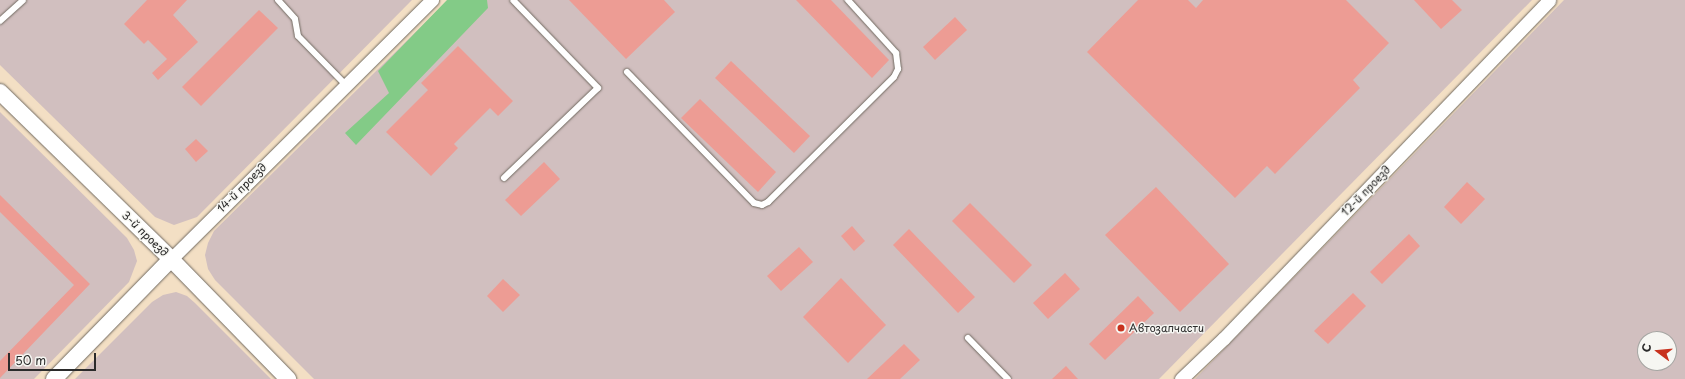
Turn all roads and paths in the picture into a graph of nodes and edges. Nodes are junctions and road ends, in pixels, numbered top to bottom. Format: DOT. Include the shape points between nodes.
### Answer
graph roads {
  1 [pos="22,0"];
  2 [pos="278,0"];
  3 [pos="432,0"];
  4 [pos="513,0"];
  5 [pos="848,0"];
  6 [pos="1546,1"];
  7 [pos="0,21"];
  8 [pos="627,72"];
  9 [pos="346,85"];
  10 [pos="0,92"];
  11 [pos="504,178"];
  12 [pos="171,259"];
  13 [pos="968,338"];
  14 [pos="54,379"];
  15 [pos="288,379"];
  16 [pos="1008,379"];
  17 [pos="1181,379"];
  1 -- 7 [label="lane"];
  2 -- 9 [label="lane" via="295,19 298,36"];
  3 -- 9 [label="street, 14-й проезд"];
  4 -- 11 [label="lane" via="598,88"];
  5 -- 8 [label="lane" via="896,53 898,70 894,77 768,202 762,205 754,204"];
  6 -- 17 [label="street, 12-й проезд" via="1235,326"];
  9 -- 12 [label="street, 14-й проезд"];
  10 -- 12 [label="street, 3-й проезд"];
  12 -- 14 [label="street, 14-й проезд"];
  12 -- 15 [label="street, 3-й проезд"];
  13 -- 16 [label="lane"];
}
